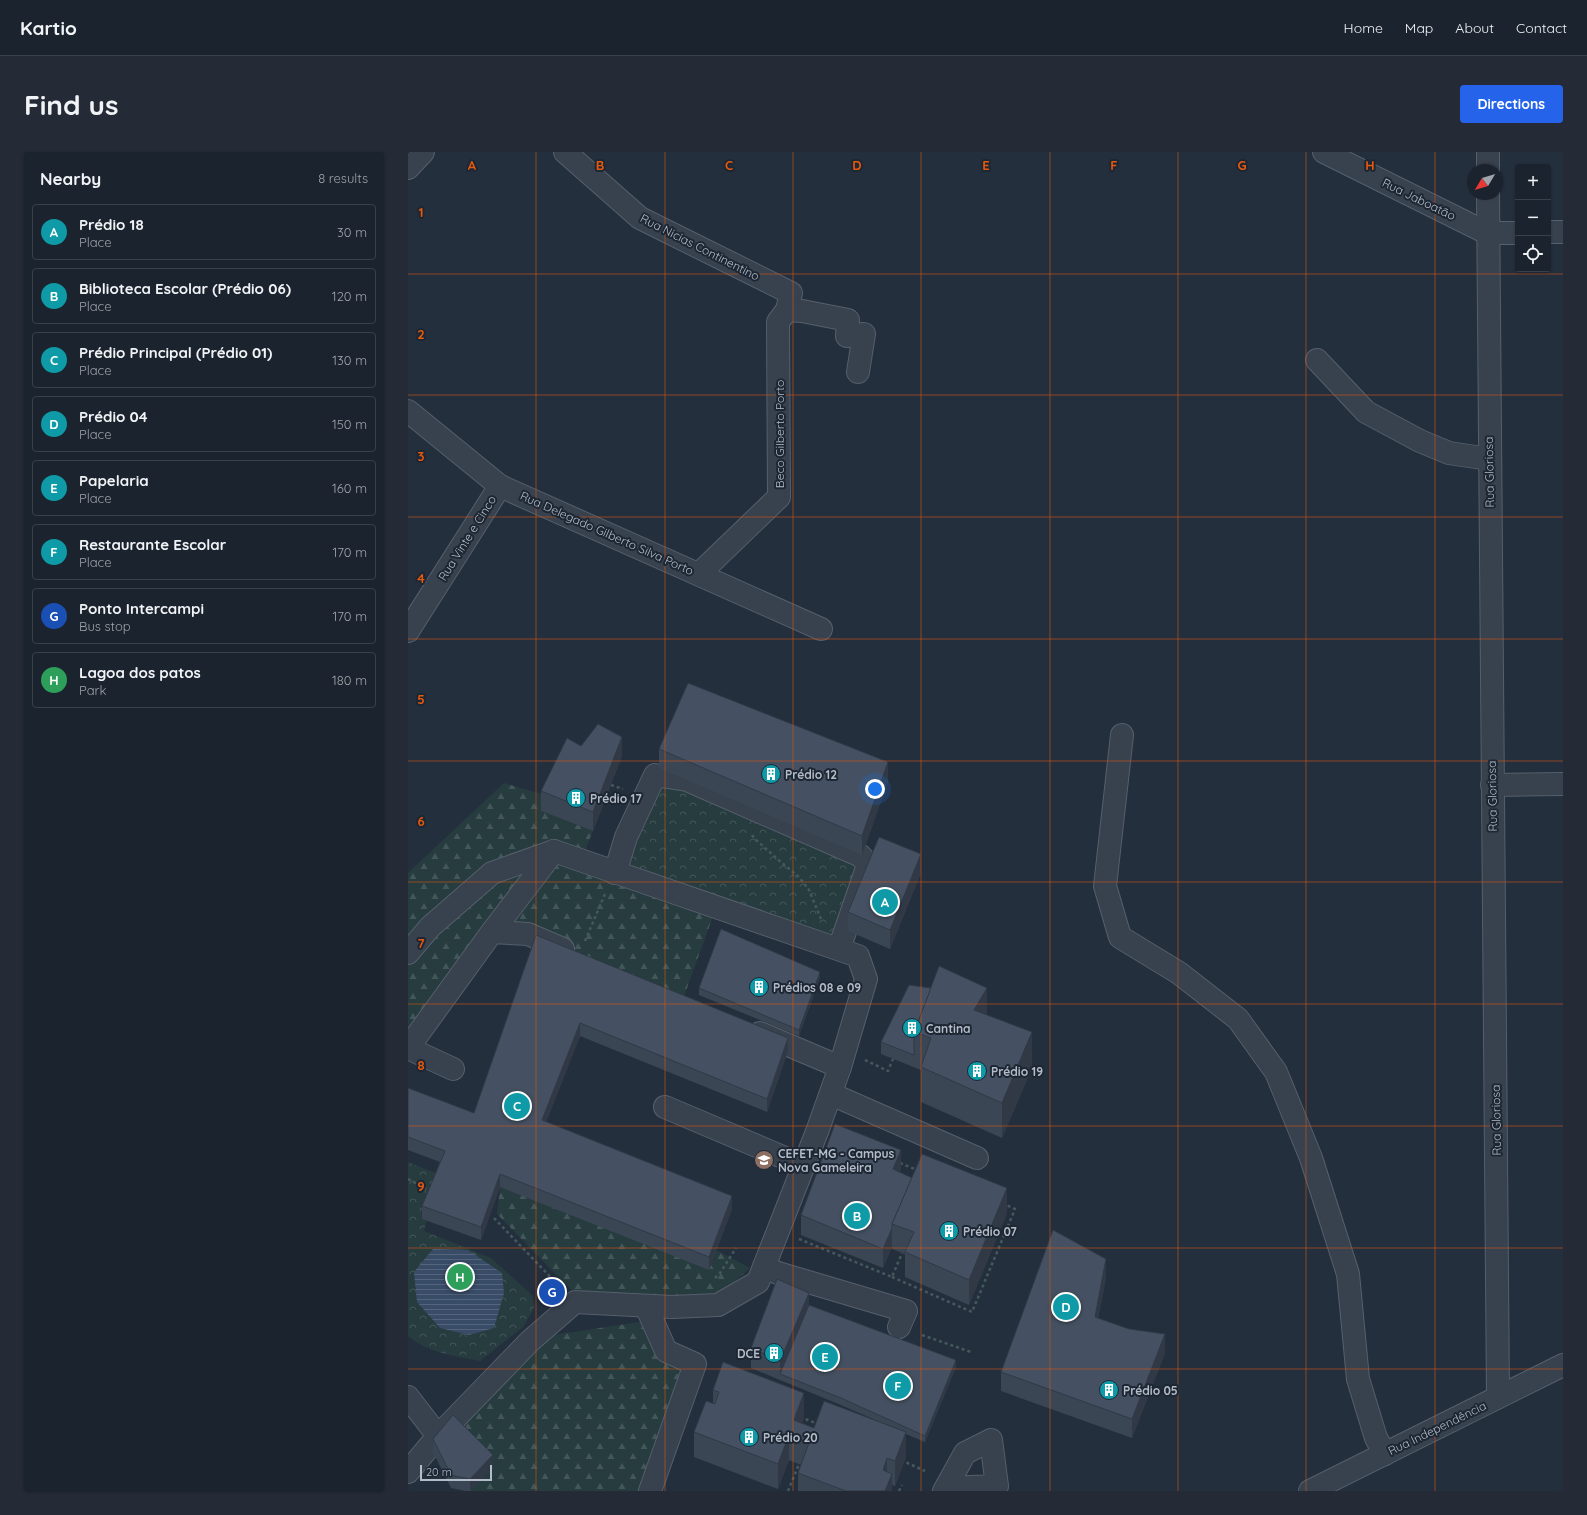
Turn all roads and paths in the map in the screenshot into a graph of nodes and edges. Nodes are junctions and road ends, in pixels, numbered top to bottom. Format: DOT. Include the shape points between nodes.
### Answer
graph roads {
  1 [pos="423,152"];
  2 [pos="565,152"];
  3 [pos="1324,152"];
  4 [pos="1488,152"];
  5 [pos="1488,164"];
  6 [pos="408,168"];
  7 [pos="1488,200"];
  8 [pos="1551,232"];
  9 [pos="1563,232"];
  10 [pos="1487,233"];
  11 [pos="1515,233"];
  12 [pos="787,310"];
  13 [pos="1317,360"];
  14 [pos="858,372"];
  15 [pos="408,411"];
  16 [pos="1489,459"];
  17 [pos="500,486"];
  18 [pos="699,574"];
  19 [pos="822,629"];
  20 [pos="408,631"];
  21 [pos="1122,735"];
  22 [pos="1563,784"];
  23 [pos="1492,785"];
  24 [pos="748,807"];
  25 [pos="554,851"];
  26 [pos="615,873"];
  27 [pos="492,932"];
  28 [pos="839,949"];
  29 [pos="408,953"];
  30 [pos="578,956"];
  31 [pos="741,1025"];
  32 [pos="408,1048"];
  33 [pos="893,1059"];
  34 [pos="866,1060"];
  35 [pos="840,1067"];
  36 [pos="453,1069"];
  37 [pos="831,1094"];
  38 [pos="665,1107"];
  39 [pos="976,1158"];
  40 [pos="897,1162"];
  41 [pos="804,1166"];
  42 [pos="919,1171"];
  43 [pos="408,1179"];
  44 [pos="428,1190"];
  45 [pos="1000,1203"];
  46 [pos="494,1218"];
  47 [pos="798,1239"];
  48 [pos="902,1253"];
  49 [pos="764,1267"];
  50 [pos="892,1277"];
  51 [pos="575,1302"];
  52 [pos="646,1306"];
  53 [pos="899,1327"];
  54 [pos="1563,1365"];
  55 [pos="408,1397"];
  56 [pos="1498,1397"];
  57 [pos="796,1415"];
  58 [pos="825,1427"];
  59 [pos="438,1436"];
  60 [pos="1385,1454"];
  61 [pos="896,1458"];
  62 [pos="799,1464"];
  63 [pos="925,1470"];
  64 [pos="408,1472"];
  65 [pos="902,1485"];
  66 [pos="650,1491"];
  67 [pos="788,1491"];
  68 [pos="899,1491"];
  69 [pos="1310,1491"];
  1 -- 6 [label="street"];
  2 -- 12 [label="street, Rua Nicias Continentino" via="640,218 791,293"];
  3 -- 10 [label="street, Rua Jaboatão"];
  4 -- 5 [label="street"];
  7 -- 10 [label="street, Rua Gloriosa"];
  8 -- 9 [label="street"];
  10 -- 11 [label="street, Rua Jaboatão"];
  10 -- 16 [label="street, Rua Gloriosa"];
  12 -- 14 [label="street" via="848,320 847,336 864,334"];
  12 -- 18 [label="street, Beco Gilberto Porto" via="778,322 780,497"];
  13 -- 16 [label="street" via="1366,412 1420,442 1449,452"];
  15 -- 17 [label="street, Rua Delegado Gilberto Silva Porto"];
  16 -- 23 [label="street, Rua Gloriosa"];
  17 -- 18 [label="street, Rua Delegado Gilberto Silva Porto"];
  17 -- 20 [label="street, Rua Vinte e Cinco"];
  18 -- 19 [label="street, Rua Delegado Gilberto Silva Porto"];
  21 -- 60 [label="street" via="1105,886 1120,937 1179,973 1238,1019 1276,1072 1311,1158 1348,1274 1358,1379 1376,1438"];
  22 -- 23 [label="street"];
  23 -- 56 [label="street, Rua Gloriosa"];
  24 -- 26 [label="street" via="687,780 655,775 626,837"];
  24 -- 28 [label="path" via="745,823 755,839 800,877 810,890 821,919"];
  24 -- 28 [label="street" via="861,856 868,865"];
  25 -- 26 [label="street"];
  25 -- 27 [label="street"];
  25 -- 29 [label="street" via="492,873 430,927"];
  26 -- 28 [label="street"];
  27 -- 30 [label="street" via="528,934"];
  27 -- 32 [label="street"];
  28 -- 35 [label="street" via="858,956 866,979"];
  31 -- 35 [label="street"];
  32 -- 36 [label="street"];
  33 -- 34 [label="path" via="888,1070"];
  35 -- 37 [label="street"];
  37 -- 39 [label="street"];
  37 -- 41 [label="street"];
  38 -- 41 [label="street"];
  40 -- 42 [label="path"];
  41 -- 49 [label="street"];
  43 -- 44 [label="path"];
  45 -- 50 [label="path" via="1015,1209 972,1312"];
  46 -- 51 [label="path"];
  47 -- 50 [label="path"];
  48 -- 50 [label="path"];
  49 -- 52 [label="street" via="758,1282 718,1305"];
  49 -- 53 [label="street" via="906,1311"];
  51 -- 52 [label="street"];
  51 -- 59 [label="street" via="530,1341"];
  52 -- 66 [label="street" via="666,1351 695,1364"];
  54 -- 56 [label="street, Rua Independência"];
  55 -- 59 [label="street"];
  56 -- 60 [label="street, Rua Independência"];
  57 -- 58 [label="path"];
  59 -- 64 [label="street"];
  60 -- 69 [label="street, Rua Independência"];
  61 -- 63 [label="path"];
  62 -- 67 [label="path"];
  65 -- 68 [label="path"];
}
